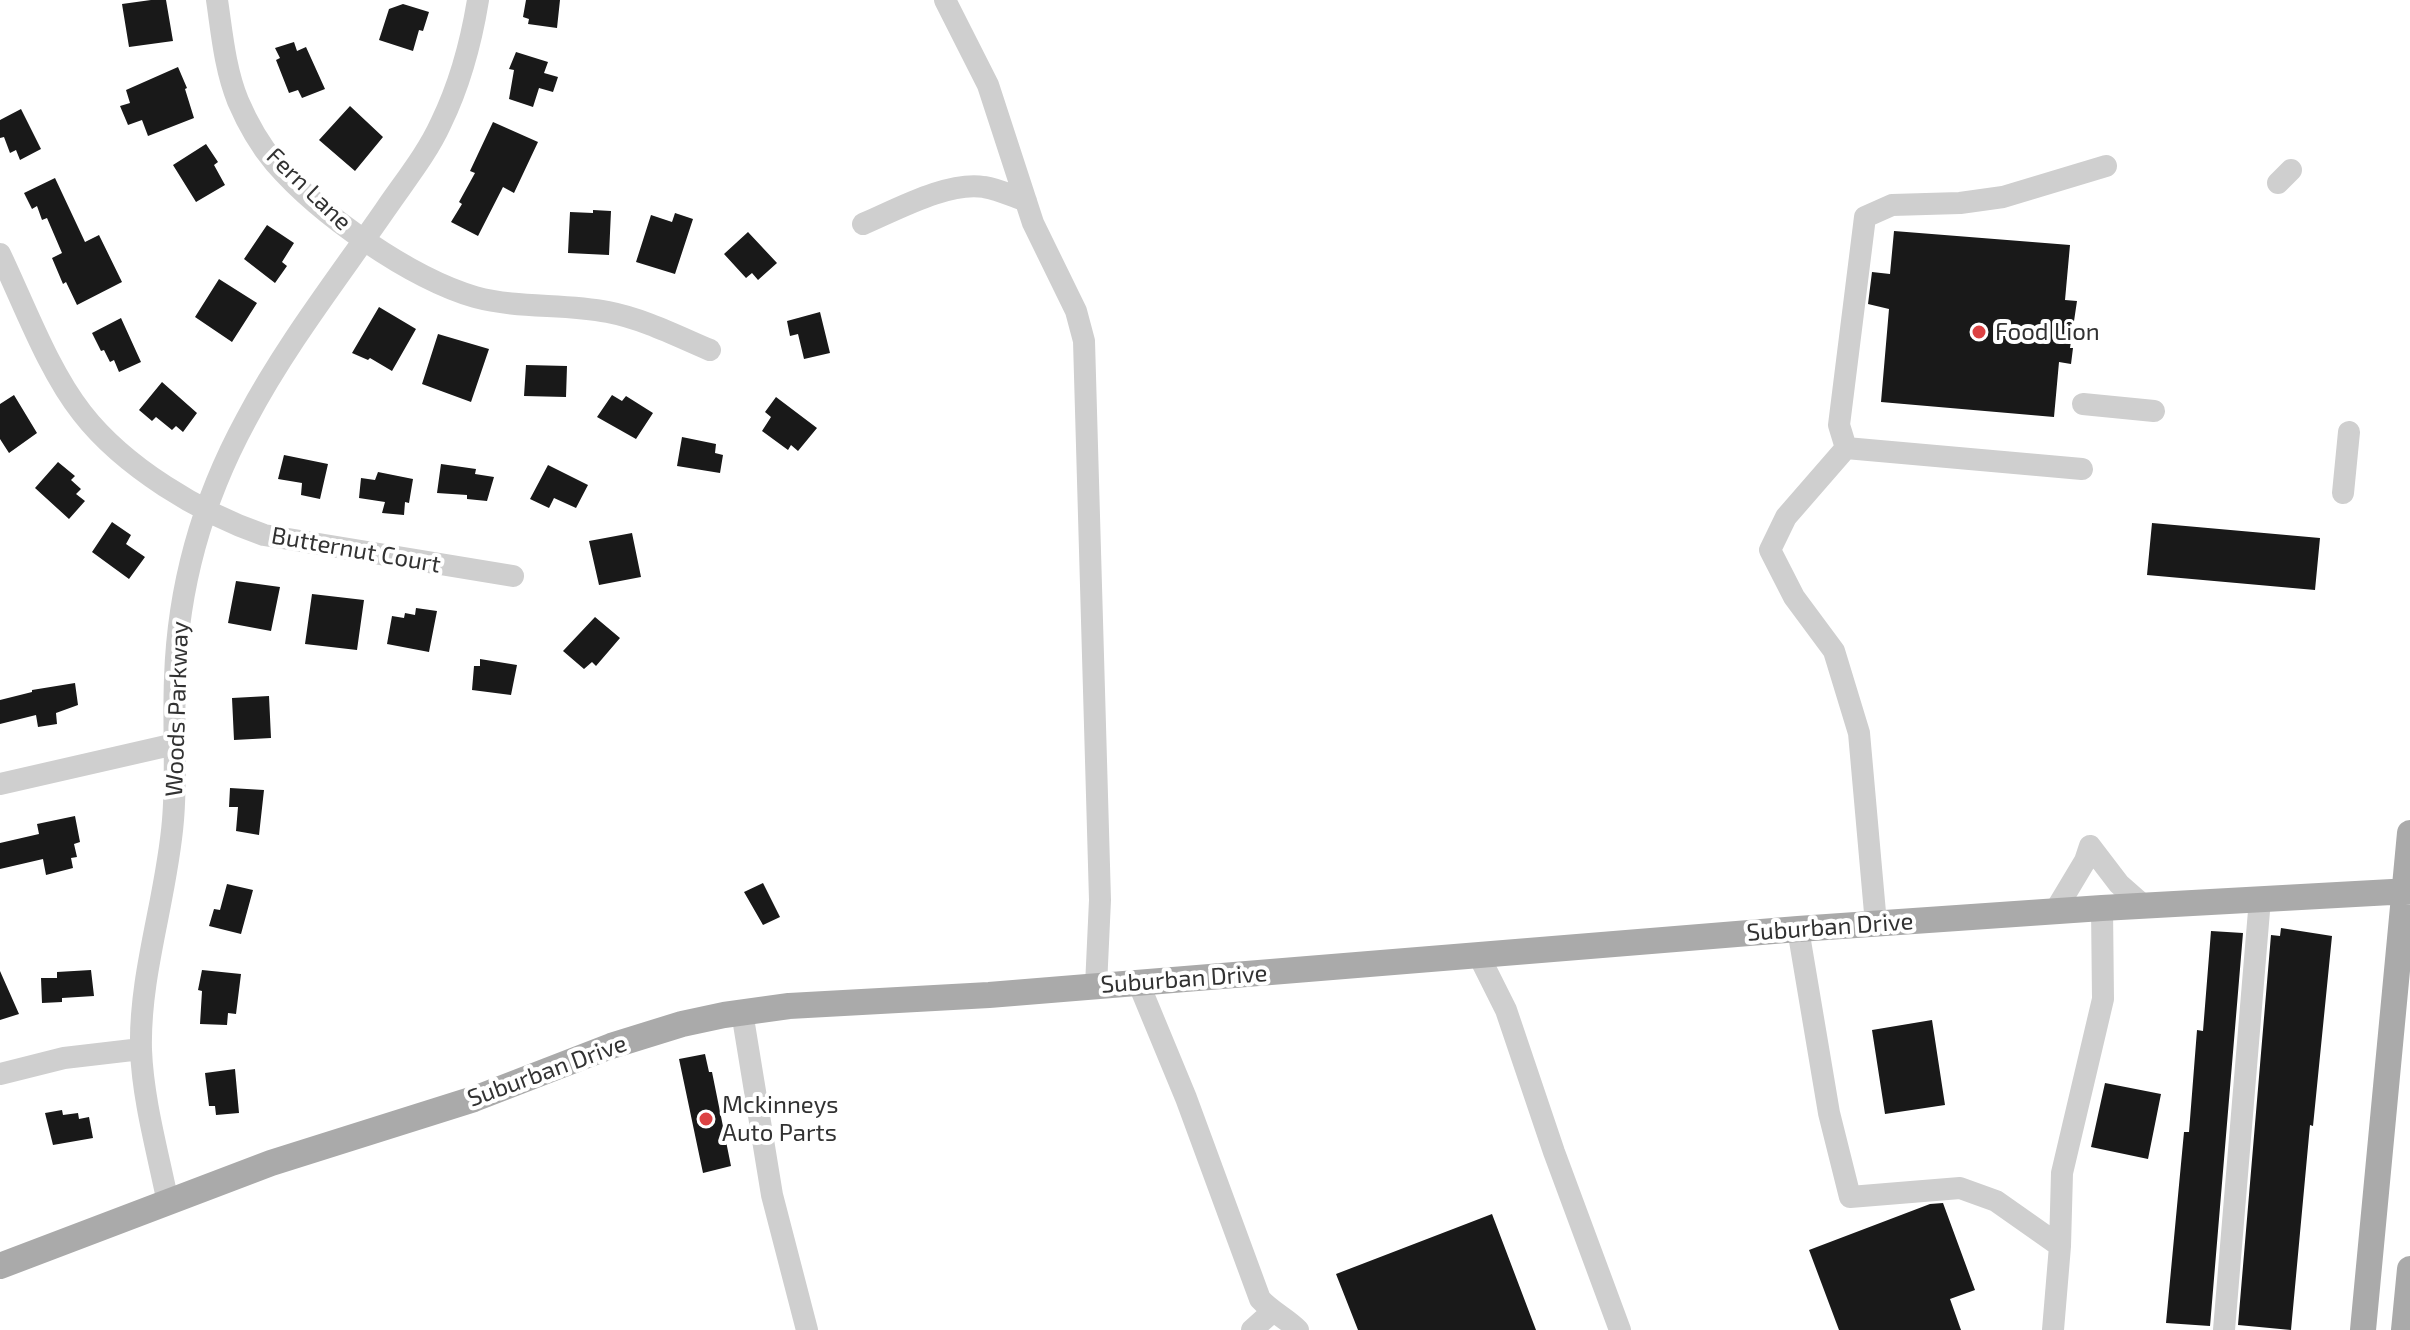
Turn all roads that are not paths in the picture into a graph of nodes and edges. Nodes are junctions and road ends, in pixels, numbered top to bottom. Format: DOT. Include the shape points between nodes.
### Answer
graph roads {
  1 [pos="217,0"];
  2 [pos="478,0"];
  3 [pos="945,0"];
  4 [pos="2106,166"];
  5 [pos="1026,201"];
  6 [pos="863,224"];
  7 [pos="364,240"];
  8 [pos="0,254"];
  9 [pos="710,350"];
  10 [pos="2083,404"];
  11 [pos="2154,411"];
  12 [pos="2349,432"];
  13 [pos="1846,448"];
  14 [pos="2082,469"];
  15 [pos="2343,493"];
  16 [pos="204,510"];
  17 [pos="513,576"];
  18 [pos="175,744"];
  19 [pos="0,784"];
  20 [pos="2410,833"];
  21 [pos="2407,891"];
  22 [pos="2260,899"];
  23 [pos="2144,906"];
  24 [pos="2102,908"];
  25 [pos="2055,911"];
  26 [pos="1876,924"];
  27 [pos="1798,929"];
  28 [pos="1479,956"];
  29 [pos="1138,982"];
  30 [pos="1096,986"];
  31 [pos="742,1012"];
  32 [pos="141,1049"];
  33 [pos="0,1074"];
  34 [pos="168,1203"];
  35 [pos="2060,1246"];
  36 [pos="0,1266"];
  37 [pos="2410,1269"];
  38 [pos="1272,1312"];
  39 [pos="807,1330"];
  40 [pos="1252,1330"];
  41 [pos="1298,1330"];
  42 [pos="1620,1330"];
  43 [pos="2053,1330"];
  44 [pos="2224,1330"];
  45 [pos="2363,1330"];
  46 [pos="2404,1330"];
  1 -- 7 [label="street, Fern Lane" via="227,67 255,134 275,163"];
  2 -- 7 [label="street, Woods Parkway" via="459,81 440,126"];
  3 -- 5 [label="street" via="988,85"];
  4 -- 13 [label="street" via="2003,197 1892,205 1865,217 1839,425"];
  5 -- 6 [label="street" via="966,186"];
  5 -- 30 [label="street" via="1044,251 1076,311 1084,341 1100,900"];
  7 -- 9 [label="street, Fern Lane" via="472,296 607,312"];
  7 -- 16 [label="street, Woods Parkway" via="247,417"];
  8 -- 16 [label="street, Butternut Court" via="81,412 104,439"];
  10 -- 11 [label="street"];
  12 -- 15 [label="street"];
  13 -- 14 [label="street"];
  13 -- 26 [label="street" via="1786,517 1770,550 1794,597 1834,651 1859,733"];
  16 -- 17 [label="street, Butternut Court" via="264,535"];
  16 -- 18 [label="street, Woods Parkway" via="181,606"];
  18 -- 19 [label="street"];
  18 -- 32 [label="street, Woods Parkway" via="173,825"];
  20 -- 21 [label="main road"];
  21 -- 22 [label="main road, Suburban Drive"];
  21 -- 45 [label="main road"];
  22 -- 23 [label="main road, Suburban Drive"];
  22 -- 44 [label="street"];
  23 -- 24 [label="main road, Suburban Drive"];
  23 -- 25 [label="street" via="2090,846"];
  24 -- 25 [label="main road, Suburban Drive"];
  24 -- 35 [label="street" via="2103,999 2062,1173"];
  25 -- 26 [label="main road, Suburban Drive"];
  26 -- 27 [label="main road, Suburban Drive"];
  27 -- 28 [label="main road, Suburban Drive"];
  27 -- 35 [label="street" via="1829,1113 1850,1197 1960,1188 1996,1201"];
  28 -- 29 [label="main road, Suburban Drive"];
  28 -- 42 [label="street" via="1506,1010"];
  29 -- 30 [label="main road, Suburban Drive"];
  29 -- 38 [label="street" via="1260,1299"];
  30 -- 31 [label="main road, Suburban Drive"];
  31 -- 34 [label="main road, Suburban Drive" via="611,1046 474,1099 271,1163"];
  31 -- 39 [label="street" via="772,1195"];
  32 -- 33 [label="street" via="64,1058"];
  32 -- 34 [label="street, Woods Parkway"];
  34 -- 36 [label="main road, Suburban Drive"];
  35 -- 43 [label="street"];
  37 -- 46 [label="main road"];
  38 -- 40 [label="street"];
  38 -- 41 [label="street"];
}
